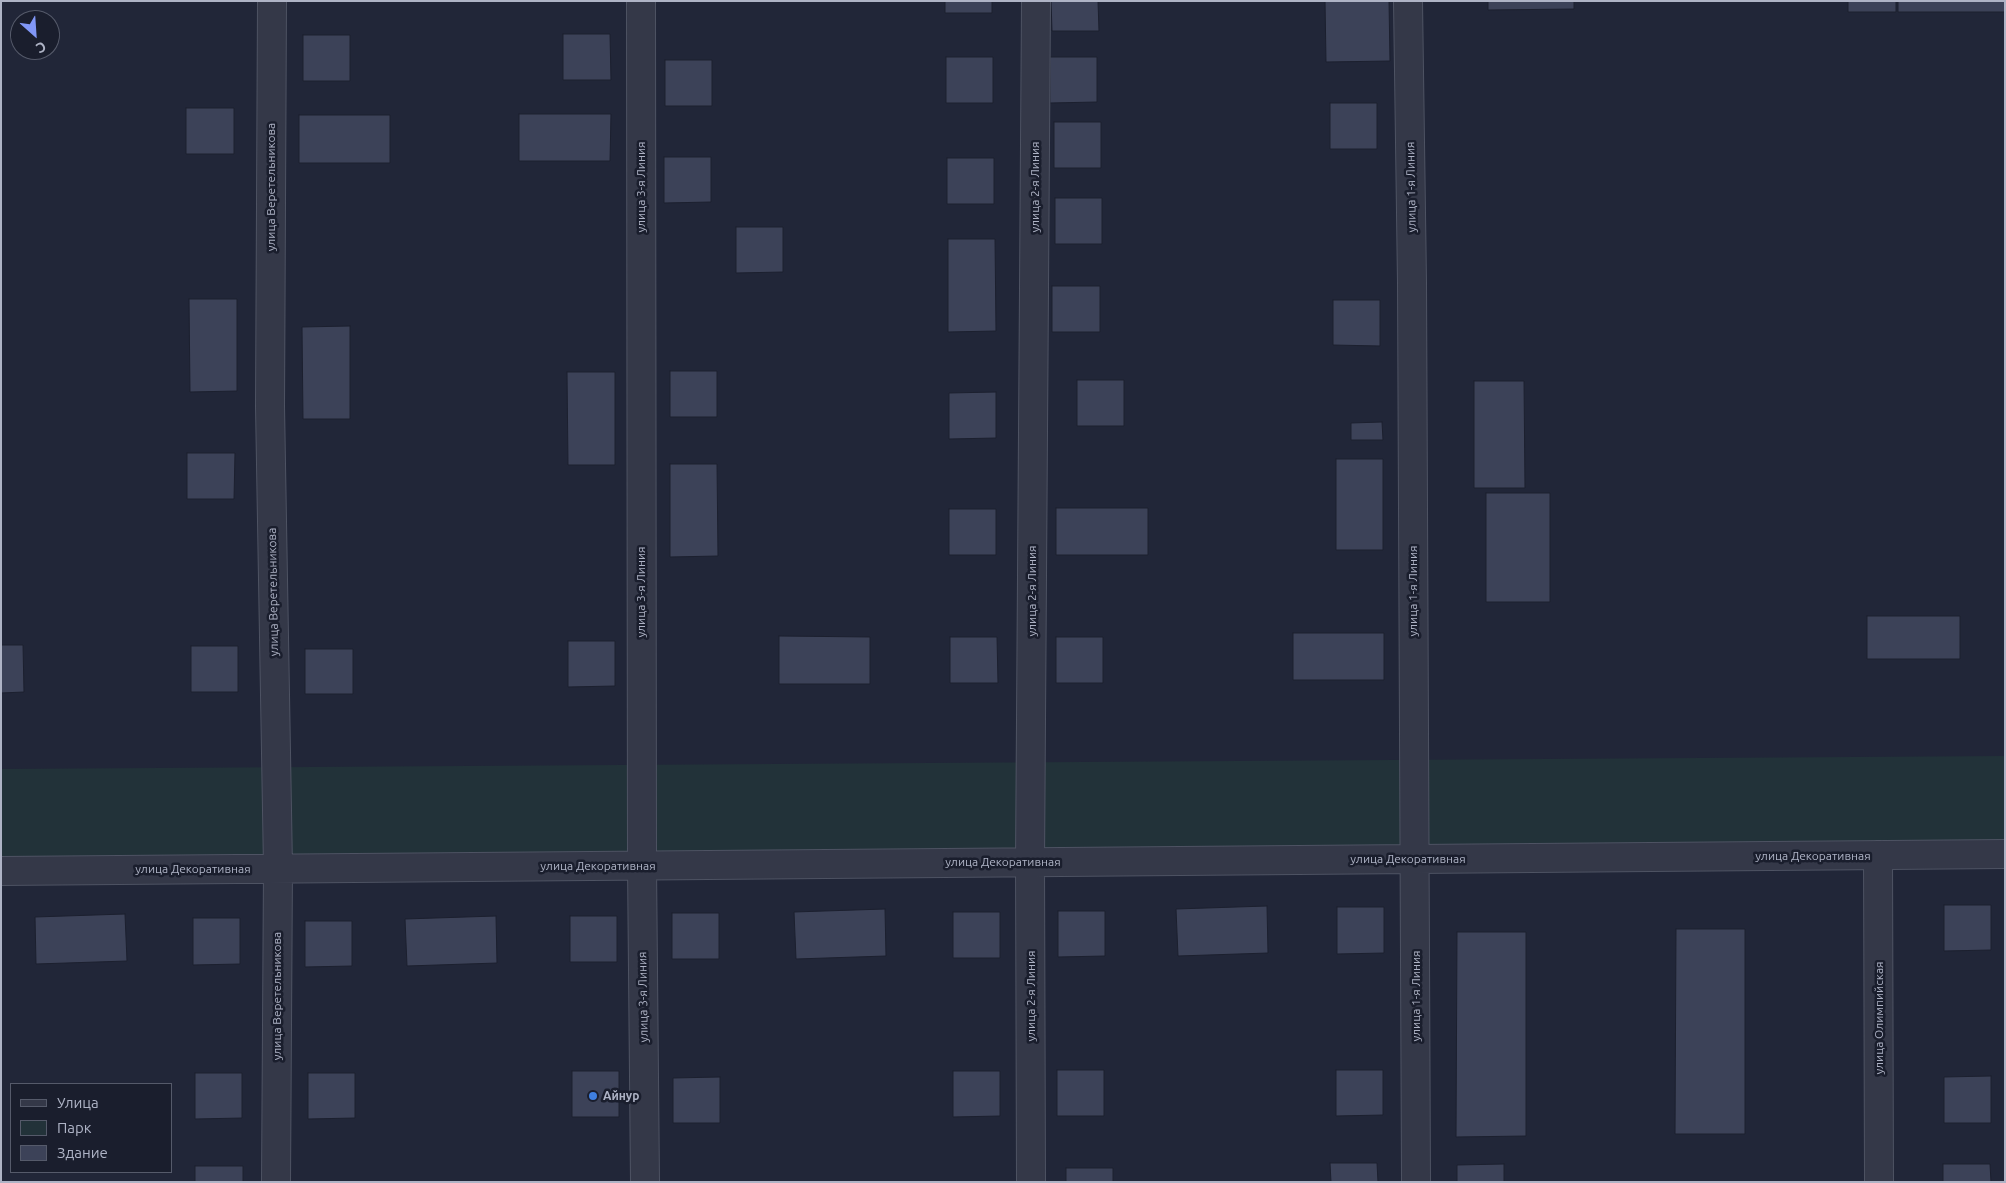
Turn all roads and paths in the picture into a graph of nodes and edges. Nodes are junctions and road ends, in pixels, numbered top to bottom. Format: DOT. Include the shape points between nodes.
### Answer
graph roads {
  1 [pos="272,1"];
  2 [pos="641,1"];
  3 [pos="1036,1"];
  4 [pos="1408,1"];
  5 [pos="2005,854"];
  6 [pos="1878,855"];
  7 [pos="1416,859"];
  8 [pos="1030,862"];
  9 [pos="642,865"];
  10 [pos="278,868"];
  11 [pos="1,871"];
  12 [pos="276,1182"];
  13 [pos="645,1182"];
  14 [pos="1031,1182"];
  15 [pos="1416,1182"];
  16 [pos="1879,1182"];
  1 -- 10 [label="street, улица Веретельникова" via="270,406"];
  2 -- 9 [label="street, улица 3-я Линия"];
  3 -- 8 [label="street, улица 2-я Линия"];
  4 -- 7 [label="street, улица 1-я Линия"];
  5 -- 6 [label="street, улица Декоративная"];
  6 -- 7 [label="street, улица Декоративная"];
  6 -- 16 [label="street, улица Олимпийская"];
  7 -- 8 [label="street, улица Декоративная"];
  7 -- 15 [label="street, улица 1-я Линия"];
  8 -- 9 [label="street, улица Декоративная"];
  8 -- 14 [label="street, улица 2-я Линия"];
  9 -- 10 [label="street, улица Декоративная"];
  9 -- 13 [label="street, улица 3-я Линия"];
  10 -- 11 [label="street, улица Декоративная"];
  10 -- 12 [label="street, улица Веретельникова"];
}
